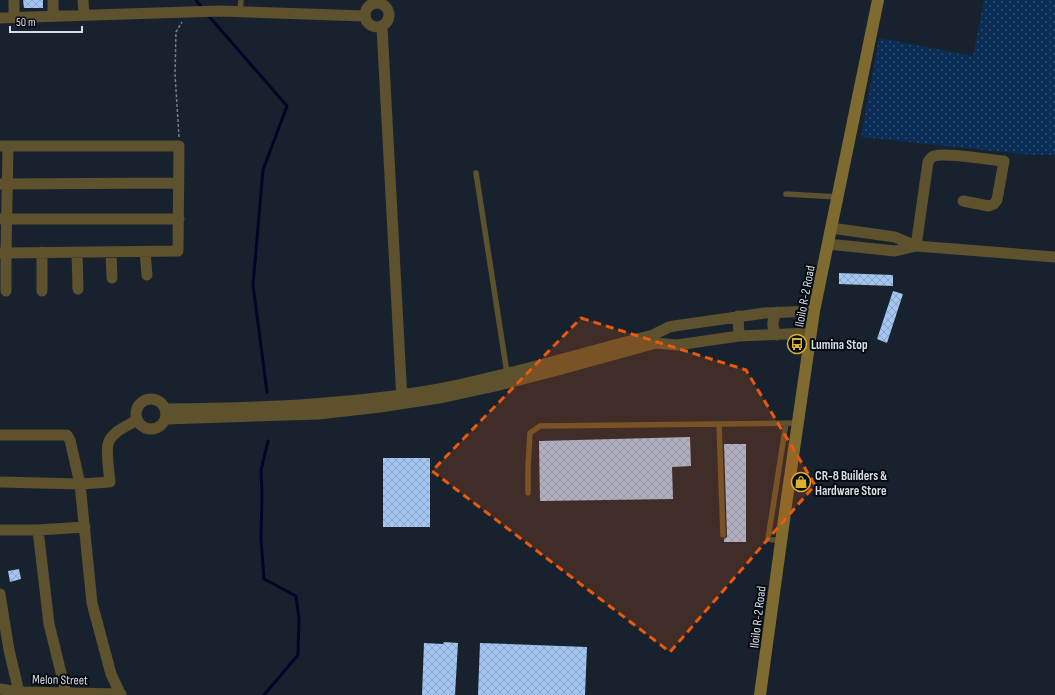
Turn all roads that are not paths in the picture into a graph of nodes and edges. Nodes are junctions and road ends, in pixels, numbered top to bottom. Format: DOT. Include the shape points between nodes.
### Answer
graph roads {
  1 [pos="14,0"];
  2 [pos="53,0"];
  3 [pos="83,0"];
  4 [pos="878,0"];
  5 [pos="240,5"];
  6 [pos="84,15"];
  7 [pos="53,16"];
  8 [pos="365,16"];
  9 [pos="14,17"];
  10 [pos="0,18"];
  11 [pos="382,27"];
  12 [pos="4,146"];
  13 [pos="476,173"];
  14 [pos="179,183"];
  15 [pos="4,184"];
  16 [pos="786,194"];
  17 [pos="838,197"];
  18 [pos="963,201"];
  19 [pos="4,219"];
  20 [pos="179,219"];
  21 [pos="831,228"];
  22 [pos="828,244"];
  23 [pos="916,246"];
  24 [pos="42,252"];
  25 [pos="77,252"];
  26 [pos="111,252"];
  27 [pos="145,252"];
  28 [pos="3,253"];
  29 [pos="1055,258"];
  30 [pos="146,275"];
  31 [pos="112,278"];
  32 [pos="78,289"];
  33 [pos="6,291"];
  34 [pos="42,291"];
  35 [pos="814,311"];
  36 [pos="777,312"];
  37 [pos="738,316"];
  38 [pos="674,326"];
  39 [pos="811,333"];
  40 [pos="777,335"];
  41 [pos="739,336"];
  42 [pos="677,345"];
  43 [pos="616,349"];
  44 [pos="502,378"];
  45 [pos="402,399"];
  46 [pos="165,414"];
  47 [pos="137,420"];
  48 [pos="792,423"];
  49 [pos="719,424"];
  50 [pos="0,435"];
  51 [pos="0,478"];
  52 [pos="0,482"];
  53 [pos="80,484"];
  54 [pos="528,492"];
  55 [pos="84,528"];
  56 [pos="0,530"];
  57 [pos="38,530"];
  58 [pos="723,535"];
  59 [pos="0,594"];
  60 [pos="0,597"];
  61 [pos="4,642"];
  62 [pos="0,689"];
  63 [pos="19,692"];
  64 [pos="66,693"];
  65 [pos="121,694"];
  66 [pos="760,695"];
  1 -- 9 [label="street"];
  2 -- 7 [label="street"];
  3 -- 6 [label="street"];
  4 -- 17 [label="main road, Iloilo R-2 Road"];
  5 -- 6 [label="street" via="220,11"];
  5 -- 8 [label="street"];
  6 -- 7 [label="street"];
  7 -- 9 [label="street"];
  8 -- 11 [label="street" via="370,25"];
  8 -- 11 [label="street" via="372,4 386,6 390,16"];
  9 -- 10 [label="street"];
  11 -- 45 [label="street"];
  12 -- 14 [label="street" via="179,146"];
  12 -- 15 [label="street"];
  13 -- 44 [label="lane"];
  14 -- 15 [label="street"];
  14 -- 20 [label="street"];
  15 -- 19 [label="street"];
  16 -- 17 [label="lane"];
  17 -- 21 [label="main road, Iloilo R-2 Road"];
  18 -- 23 [label="street" via="990,206 994,204 1004,161 947,155 936,155 931,158 928,162"];
  19 -- 20 [label="street"];
  19 -- 28 [label="street"];
  20 -- 27 [label="street" via="178,251"];
  21 -- 22 [label="main road, Iloilo R-2 Road"];
  21 -- 23 [label="street" via="895,237"];
  22 -- 23 [label="street" via="895,251"];
  22 -- 35 [label="main road, Iloilo R-2 Road"];
  23 -- 29 [label="street"];
  24 -- 25 [label="street"];
  24 -- 28 [label="street"];
  24 -- 34 [label="street"];
  25 -- 26 [label="street"];
  25 -- 32 [label="street"];
  26 -- 27 [label="street"];
  26 -- 31 [label="street"];
  27 -- 30 [label="street"];
  28 -- 33 [label="street"];
  35 -- 36 [label="street"];
  35 -- 39 [label="main road, Iloilo R-2 Road"];
  36 -- 37 [label="street"];
  36 -- 40 [label="street" via="773,324"];
  37 -- 38 [label="street"];
  37 -- 41 [label="street"];
  38 -- 42 [label="street"];
  38 -- 43 [label="street"];
  39 -- 40 [label="street"];
  39 -- 48 [label="main road, Iloilo R-2 Road"];
  40 -- 41 [label="street"];
  41 -- 42 [label="street"];
  42 -- 43 [label="street" via="656,343"];
  43 -- 44 [label="street"];
  44 -- 45 [label="street" via="439,394"];
  45 -- 46 [label="street" via="319,409"];
  46 -- 47 [label="street" via="159,427 154,429 144,428"];
  46 -- 47 [label="street" via="160,402 145,400 136,410"];
  47 -- 53 [label="street" via="119,430 108,445 110,482"];
  48 -- 49 [label="lane"];
  48 -- 66 [label="main road, Iloilo R-2 Road" via="781,541"];
  49 -- 54 [label="lane" via="540,426 530,432"];
  49 -- 58 [label="lane"];
  50 -- 53 [label="street" via="67,435"];
  51 -- 52 [label="street"];
  52 -- 53 [label="street"];
  53 -- 55 [label="street"];
  55 -- 57 [label="street"];
  55 -- 65 [label="street" via="92,603 111,674"];
  56 -- 57 [label="street"];
  57 -- 64 [label="street" via="49,624"];
  59 -- 60 [label="street"];
  60 -- 61 [label="street"];
  61 -- 63 [label="street"];
  62 -- 63 [label="street, Melon Street"];
  63 -- 64 [label="street, Melon Street"];
  64 -- 65 [label="street, Melon Street"];
}
